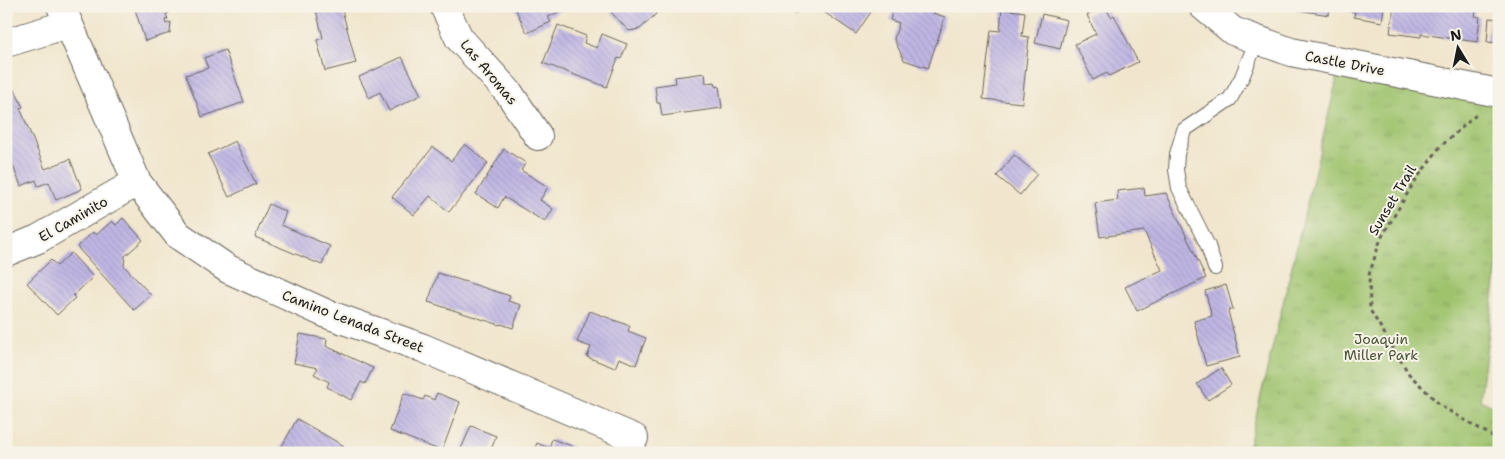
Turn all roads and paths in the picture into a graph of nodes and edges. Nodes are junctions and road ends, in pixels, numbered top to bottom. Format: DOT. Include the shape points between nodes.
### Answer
graph roads {
  1 [pos="444,6"];
  2 [pos="1203,6"];
  3 [pos="65,15"];
  4 [pos="1257,40"];
  5 [pos="6,43"];
  6 [pos="1499,93"];
  7 [pos="1476,115"];
  8 [pos="538,136"];
  9 [pos="137,182"];
  10 [pos="6,252"];
  11 [pos="1215,268"];
  12 [pos="634,438"];
  13 [pos="1499,440"];
  1 -- 8 [label="street, Las Aromas" via="459,38 509,93"];
  2 -- 4 [label="street, Castle Drive" via="1233,31"];
  3 -- 5 [label="street"];
  3 -- 9 [label="street, Camino Lenada Street"];
  4 -- 6 [label="street, Castle Drive" via="1291,52"];
  4 -- 11 [label="lane" via="1230,99 1184,130 1176,154 1179,188 1208,246"];
  7 -- 13 [label="path, Sunset Trail" via="1440,146 1381,238 1369,274 1370,310 1409,374 1441,406"];
  9 -- 10 [label="street, El Caminito" via="38,239"];
  9 -- 12 [label="street, Camino Lenada Street" via="178,234 228,269 327,314 423,348"];
}
